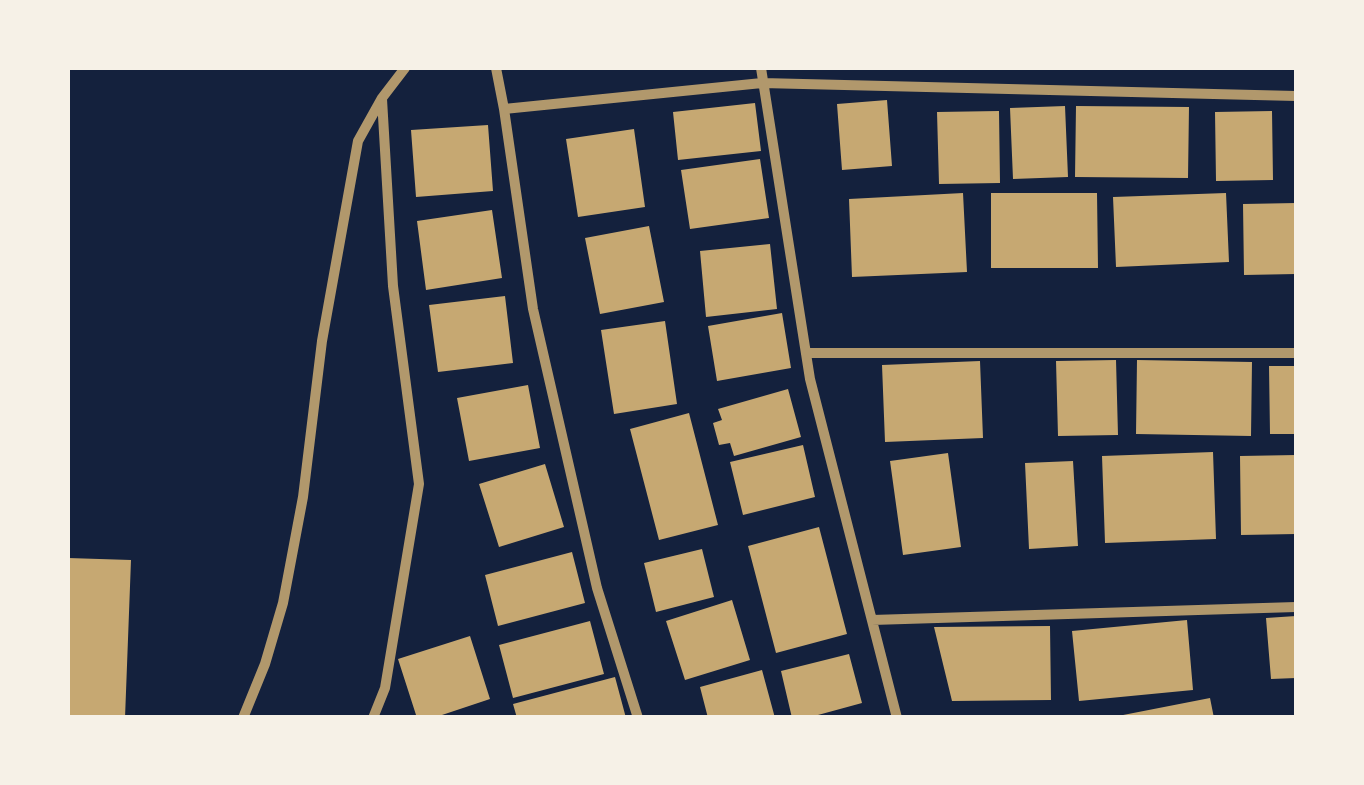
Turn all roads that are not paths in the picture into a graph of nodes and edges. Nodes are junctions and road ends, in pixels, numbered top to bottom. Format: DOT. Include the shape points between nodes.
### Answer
graph roads {
  1 [pos="405,68"];
  2 [pos="496,68"];
  3 [pos="761,68"];
  4 [pos="762,84"];
  5 [pos="1296,96"];
  6 [pos="382,98"];
  7 [pos="504,110"];
  8 [pos="806,353"];
  9 [pos="1296,353"];
  10 [pos="1296,607"];
  11 [pos="872,620"];
  12 [pos="244,718"];
  13 [pos="373,718"];
  14 [pos="638,718"];
  15 [pos="897,718"];
  1 -- 6 [label="street"];
  2 -- 7 [label="street"];
  3 -- 4 [label="street"];
  4 -- 5 [label="street"];
  4 -- 7 [label="street"];
  4 -- 8 [label="street"];
  6 -- 12 [label="street" via="358,140 282,603"];
  6 -- 13 [label="street" via="393,286 419,484 385,688"];
  7 -- 14 [label="street" via="533,309 597,588"];
  8 -- 9 [label="street"];
  8 -- 11 [label="street"];
  10 -- 11 [label="street"];
  11 -- 15 [label="street"];
}
